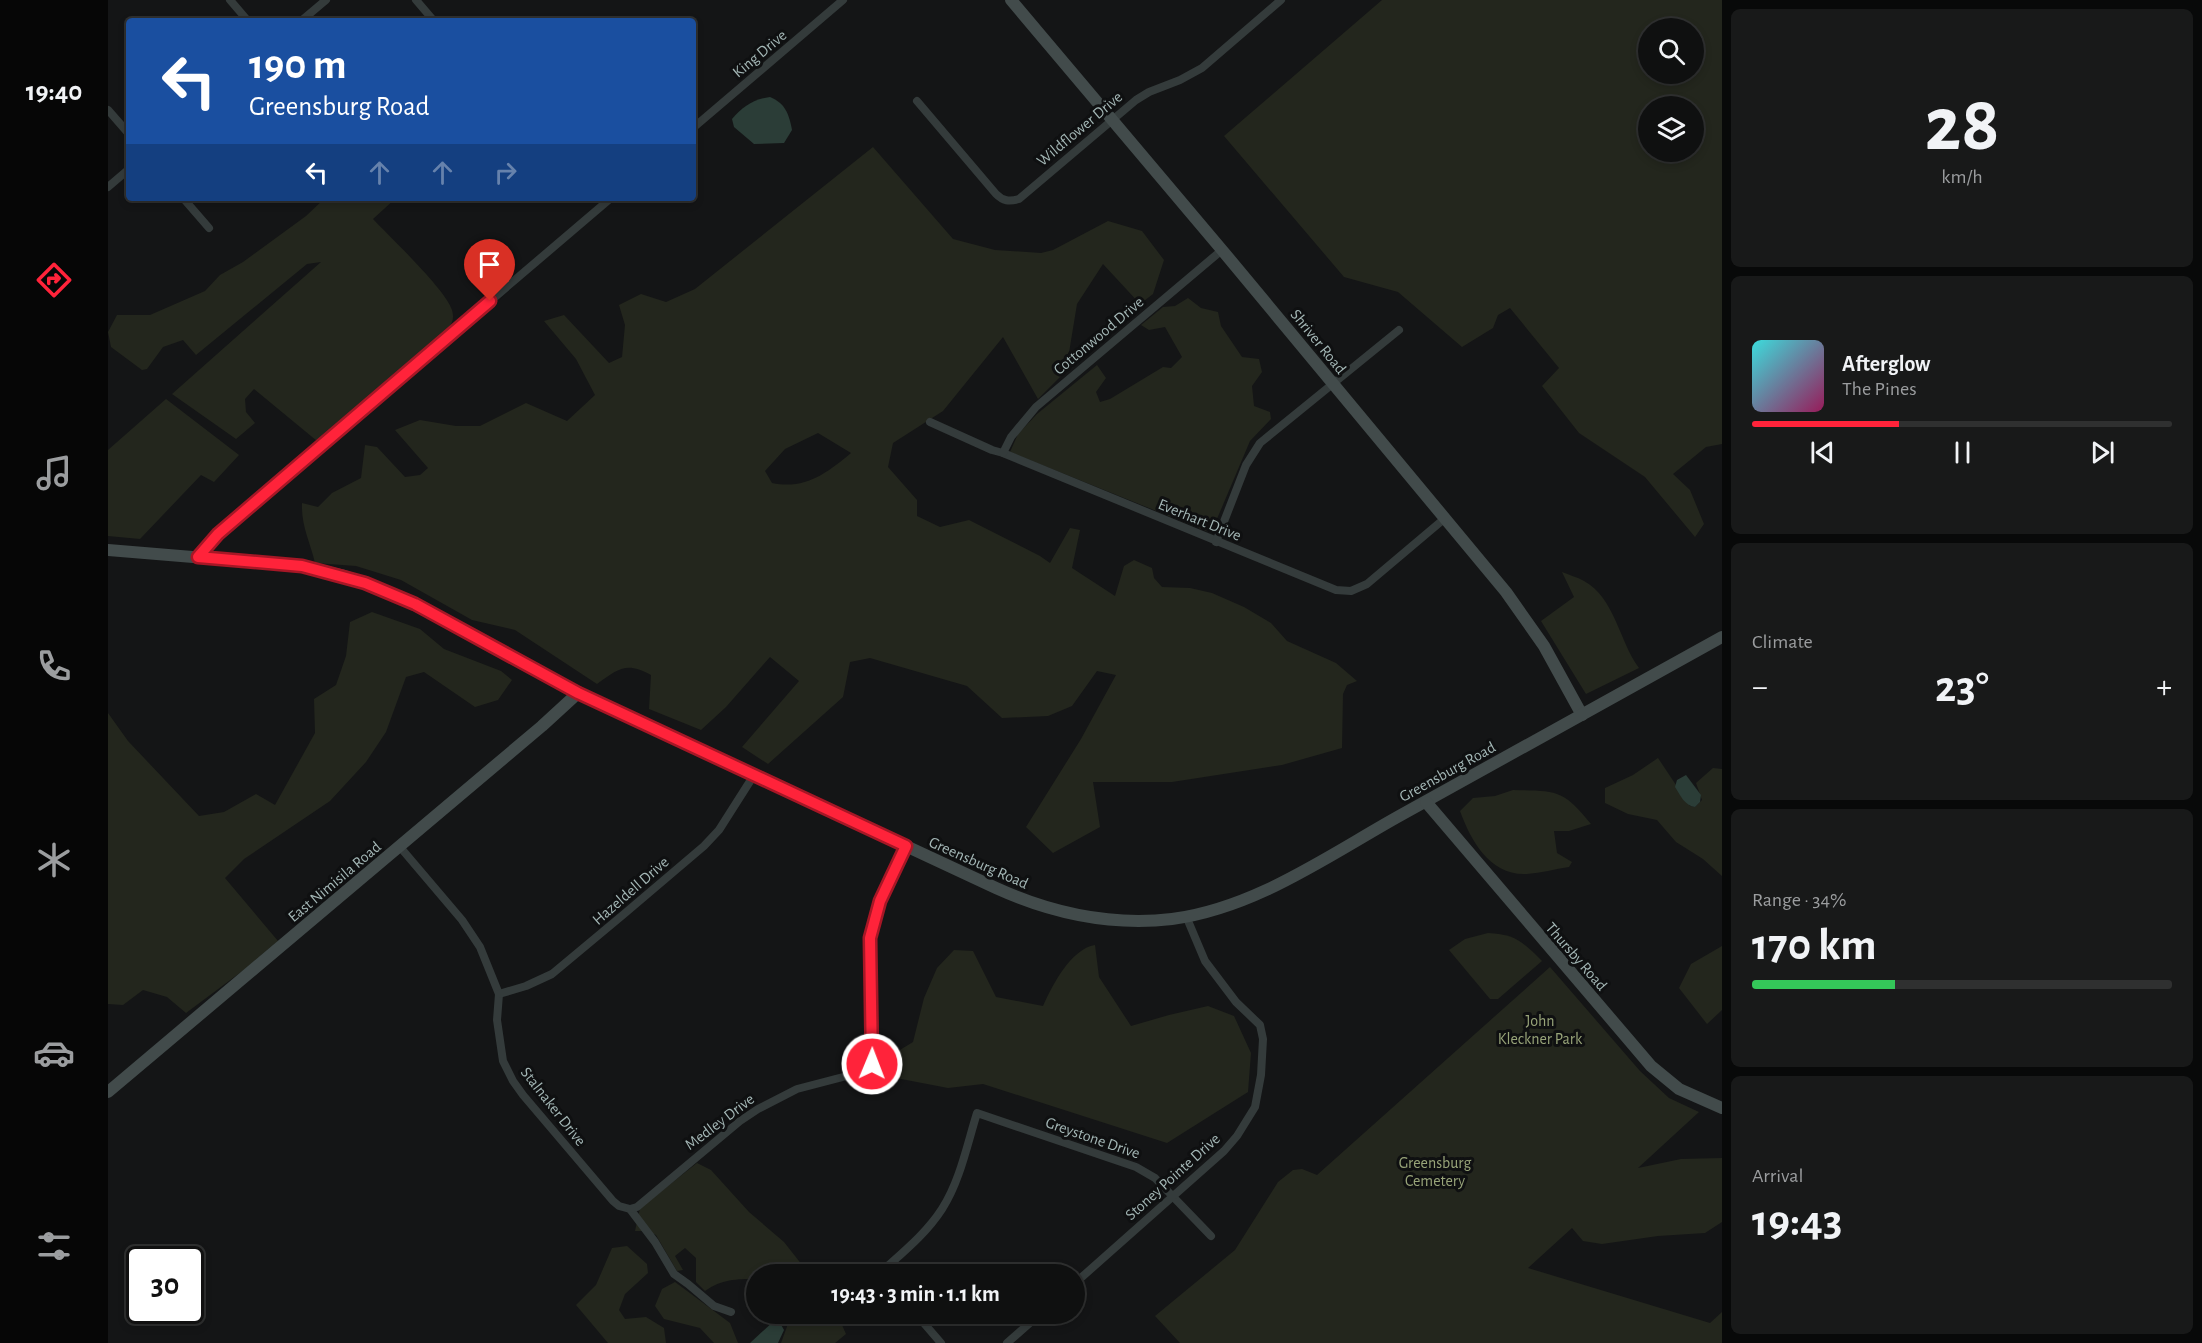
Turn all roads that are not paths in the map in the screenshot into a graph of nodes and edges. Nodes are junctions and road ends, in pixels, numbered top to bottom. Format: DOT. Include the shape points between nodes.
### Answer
graph roads {
  1 [pos="230,0"];
  2 [pos="326,0"];
  3 [pos="416,0"];
  4 [pos="843,0"];
  5 [pos="1011,0"];
  6 [pos="1281,0"];
  7 [pos="245,18"];
  8 [pos="305,18"];
  9 [pos="431,18"];
  10 [pos="917,101"];
  11 [pos="108,110"];
  12 [pos="1113,120"];
  13 [pos="696,125"];
  14 [pos="126,131"];
  15 [pos="126,171"];
  16 [pos="108,187"];
  17 [pos="186,201"];
  18 [pos="607,201"];
  19 [pos="209,228"];
  20 [pos="1222,250"];
  21 [pos="1399,330"];
  22 [pos="1333,384"];
  23 [pos="930,422"];
  24 [pos="1003,453"];
  25 [pos="1444,519"];
  26 [pos="1216,542"];
  27 [pos="108,550"];
  28 [pos="198,557"];
  29 [pos="1722,637"];
  30 [pos="578,693"];
  31 [pos="1582,715"];
  32 [pos="754,775"];
  33 [pos="1426,802"];
  34 [pos="906,846"];
  35 [pos="400,847"];
  36 [pos="1186,916"];
  37 [pos="499,994"];
  38 [pos="108,1092"];
  39 [pos="1722,1108"];
  40 [pos="1173,1197"];
  41 [pos="630,1209"];
  42 [pos="1211,1236"];
  43 [pos="891,1264"];
  44 [pos="1085,1274"];
  45 [pos="731,1312"];
  46 [pos="925,1324"];
  47 [pos="1028,1324"];
  48 [pos="941,1343"];
  49 [pos="1006,1343"];
  1 -- 7 [label="street"];
  2 -- 8 [label="street"];
  3 -- 9 [label="street"];
  4 -- 13 [label="street, King Drive"];
  5 -- 12 [label="street, Shriver Road"];
  6 -- 12 [label="street, Wildflower Drive" via="1202,68 1149,92"];
  10 -- 12 [label="street, Wildflower Drive" via="1006,201 1018,199"];
  11 -- 14 [label="street"];
  12 -- 20 [label="street, Shriver Road"];
  15 -- 16 [label="street"];
  17 -- 19 [label="street"];
  18 -- 28 [label="street" via="251,505"];
  20 -- 22 [label="street, Shriver Road"];
  20 -- 24 [label="street, Cottonwood Drive" via="1036,407"];
  21 -- 22 [label="street"];
  22 -- 25 [label="street, Shriver Road"];
  22 -- 26 [label="street" via="1266,437 1252,453"];
  23 -- 24 [label="street, Everhart Drive"];
  24 -- 26 [label="street, Everhart Drive"];
  25 -- 26 [label="street, Everhart Drive" via="1367,584 1351,591 1330,589"];
  25 -- 31 [label="street, Shriver Road" via="1535,632"];
  27 -- 28 [label="street, Greensburg Road"];
  28 -- 30 [label="street, Greensburg Road" via="302,566 365,583 415,604"];
  29 -- 31 [label="street, Greensburg Road"];
  30 -- 32 [label="street, Greensburg Road"];
  30 -- 35 [label="street, East Nimisila Road"];
  31 -- 33 [label="street, Greensburg Road"];
  32 -- 34 [label="street, Greensburg Road"];
  32 -- 37 [label="street, Hazeldell Drive" via="719,830 633,907 561,968 526,986"];
  33 -- 36 [label="street, Greensburg Road" via="1255,895"];
  33 -- 39 [label="street, Thursby Road" via="1651,1066 1679,1089"];
  34 -- 36 [label="street, Greensburg Road" via="1021,899 1064,912 1122,921"];
  34 -- 41 [label="street, Medley Drive" via="880,901 870,938 871,1066 859,1074 797,1089 758,1109"];
  35 -- 37 [label="street, Stalnaker Drive" via="472,933"];
  35 -- 38 [label="street, East Nimisila Road"];
  36 -- 40 [label="street, Stoney Pointe Drive" via="1205,961 1236,1002 1260,1025 1263,1051 1255,1107 1237,1136"];
  37 -- 41 [label="street, Stalnaker Drive" via="499,1042 513,1082 613,1201"];
  40 -- 42 [label="street, Greystone Drive"];
  40 -- 43 [label="street, Greystone Drive" via="1155,1178 1136,1167 977,1113 943,1208"];
  40 -- 44 [label="street, Stoney Pointe Drive"];
  41 -- 45 [label="street, Stalnaker Drive" via="674,1274 714,1306"];
  46 -- 48 [label="street"];
  47 -- 49 [label="street"];
}
